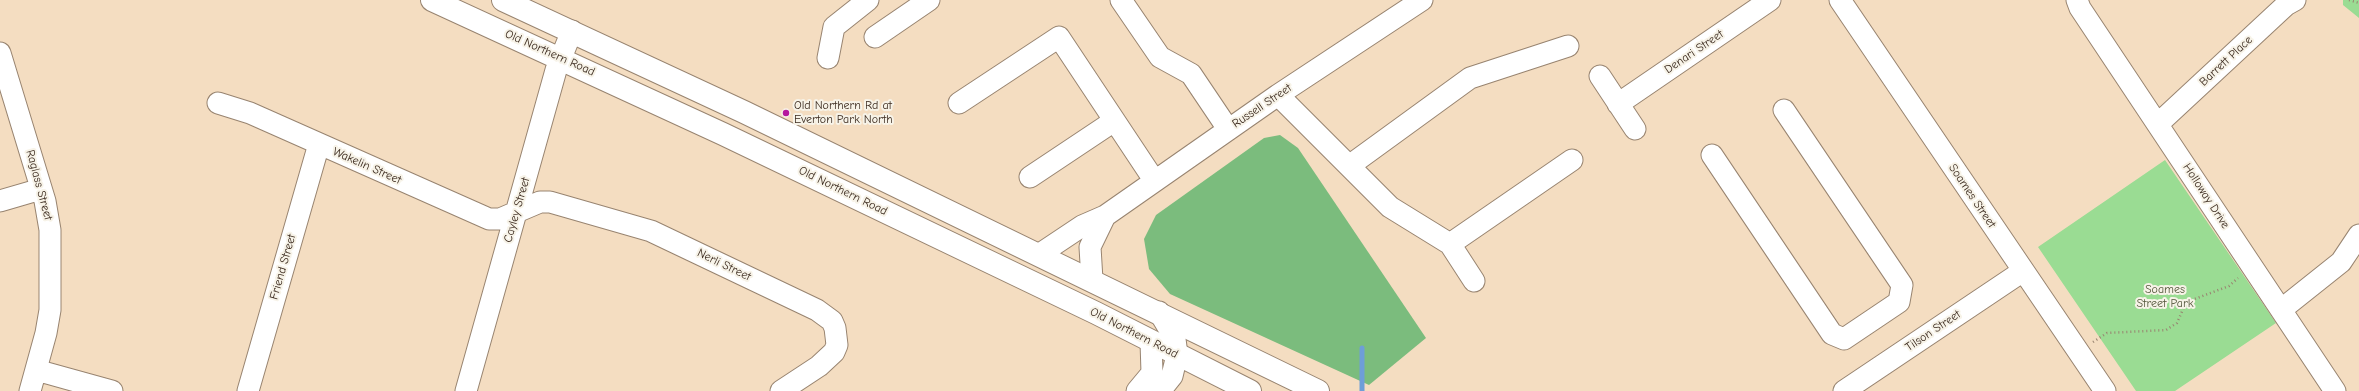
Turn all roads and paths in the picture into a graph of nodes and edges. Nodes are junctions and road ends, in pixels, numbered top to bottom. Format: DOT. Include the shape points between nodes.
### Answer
graph roads {
  1 [pos="432,0"];
  2 [pos="503,0"];
  3 [pos="868,0"];
  4 [pos="929,0"];
  5 [pos="1121,0"];
  6 [pos="1422,0"];
  7 [pos="1770,0"];
  8 [pos="1840,0"];
  9 [pos="2077,0"];
  10 [pos="2295,0"];
  11 [pos="2349,0"];
  12 [pos="2359,3"];
  13 [pos="908,6"];
  14 [pos="572,31"];
  15 [pos="875,36"];
  16 [pos="1568,46"];
  17 [pos="618,52"];
  18 [pos="0,53"];
  19 [pos="560,58"];
  20 [pos="828,58"];
  21 [pos="1600,76"];
  22 [pos="621,85"];
  23 [pos="1278,95"];
  24 [pos="218,103"];
  25 [pos="959,103"];
  26 [pos="1618,104"];
  27 [pos="1784,110"];
  28 [pos="1114,120"];
  29 [pos="2159,123"];
  30 [pos="1228,129"];
  31 [pos="1635,129"];
  32 [pos="319,144"];
  33 [pos="1712,155"];
  34 [pos="1572,160"];
  35 [pos="1349,166"];
  36 [pos="1030,177"];
  37 [pos="1154,180"];
  38 [pos="41,189"];
  39 [pos="0,201"];
  40 [pos="517,212"];
  41 [pos="1105,216"];
  42 [pos="2359,235"];
  43 [pos="1450,244"];
  44 [pos="1040,254"];
  45 [pos="2251,266"];
  46 [pos="2023,271"];
  47 [pos="1092,280"];
  48 [pos="1474,281"];
  49 [pos="2282,309"];
  50 [pos="1159,312"];
  51 [pos="1152,342"];
  52 [pos="2092,342"];
  53 [pos="1177,355"];
  54 [pos="36,370"];
  55 [pos="30,391"];
  56 [pos="112,391"];
  57 [pos="248,391"];
  58 [pos="466,391"];
  59 [pos="781,391"];
  60 [pos="1137,391"];
  61 [pos="1160,391"];
  62 [pos="1250,391"];
  63 [pos="1318,391"];
  64 [pos="1844,391"];
  65 [pos="2105,391"];
  66 [pos="2335,391"];
  1 -- 19 [label="highway, Old Northern Road"];
  2 -- 14 [label="highway"];
  3 -- 20 [label="street" via="834,27"];
  4 -- 13 [label="street"];
  5 -- 30 [label="street" via="1160,57 1191,74"];
  6 -- 23 [label="street, Russell Street"];
  7 -- 26 [label="street, Denari Street"];
  8 -- 46 [label="street, Soames Street"];
  9 -- 29 [label="street, Holloway Drive"];
  10 -- 29 [label="street, Barrett Place" via="2286,4"];
  11 -- 12 [label="path"];
  13 -- 15 [label="street"];
  14 -- 17 [label="highway"];
  14 -- 19 [label="street, Cayley Street"];
  16 -- 35 [label="street" via="1470,78"];
  17 -- 22 [label="highway" via="614,66"];
  17 -- 44 [label="highway"];
  18 -- 38 [label="street, Raglass Street"];
  19 -- 22 [label="highway, Old Northern Road"];
  19 -- 40 [label="street, Cayley Street"];
  21 -- 26 [label="street"];
  22 -- 51 [label="highway, Old Northern Road" via="1068,299"];
  23 -- 30 [label="street, Russell Street"];
  23 -- 35 [label="street"];
  24 -- 32 [label="street, Wakelin Street" via="250,113"];
  25 -- 28 [label="street" via="1059,37"];
  26 -- 31 [label="street"];
  27 -- 33 [label="street" via="1902,285 1899,302 1844,339 1832,334"];
  28 -- 36 [label="street"];
  28 -- 37 [label="street"];
  29 -- 45 [label="street, Holloway Drive"];
  30 -- 37 [label="street, Russell Street"];
  32 -- 40 [label="street, Wakelin Street" via="489,219"];
  32 -- 57 [label="street, Friend Street"];
  34 -- 43 [label="street"];
  35 -- 43 [label="street" via="1390,207"];
  37 -- 41 [label="street, Russell Street"];
  38 -- 39 [label="street"];
  38 -- 54 [label="street, Raglass Street" via="50,230 50,310"];
  40 -- 58 [label="street, Cayley Street"];
  40 -- 59 [label="street, Nerli Street" via="540,202 550,202 639,226 825,315 835,328 837,345 834,352 819,366"];
  41 -- 44 [label="street, Russell Street" via="1082,226"];
  41 -- 47 [label="street, Russell Street" via="1090,247"];
  42 -- 49 [label="street" via="2341,262"];
  43 -- 48 [label="street"];
  44 -- 47 [label="highway"];
  45 -- 49 [label="street, Holloway Drive"];
  45 -- 52 [label="path" via="2229,286 2192,300 2184,307 2177,324 2166,330 2107,333"];
  46 -- 64 [label="street, Tilson Street"];
  46 -- 65 [label="street, Soames Street"];
  47 -- 50 [label="highway"];
  49 -- 66 [label="street, Holloway Drive"];
  50 -- 53 [label="street" via="1175,339"];
  50 -- 63 [label="highway"];
  51 -- 53 [label="highway, Old Northern Road"];
  51 -- 60 [label="street" via="1152,373"];
  53 -- 61 [label="street" via="1172,376"];
  53 -- 62 [label="highway, Old Northern Road"];
  54 -- 55 [label="street, Raglass Street"];
  54 -- 56 [label="street"];
}
